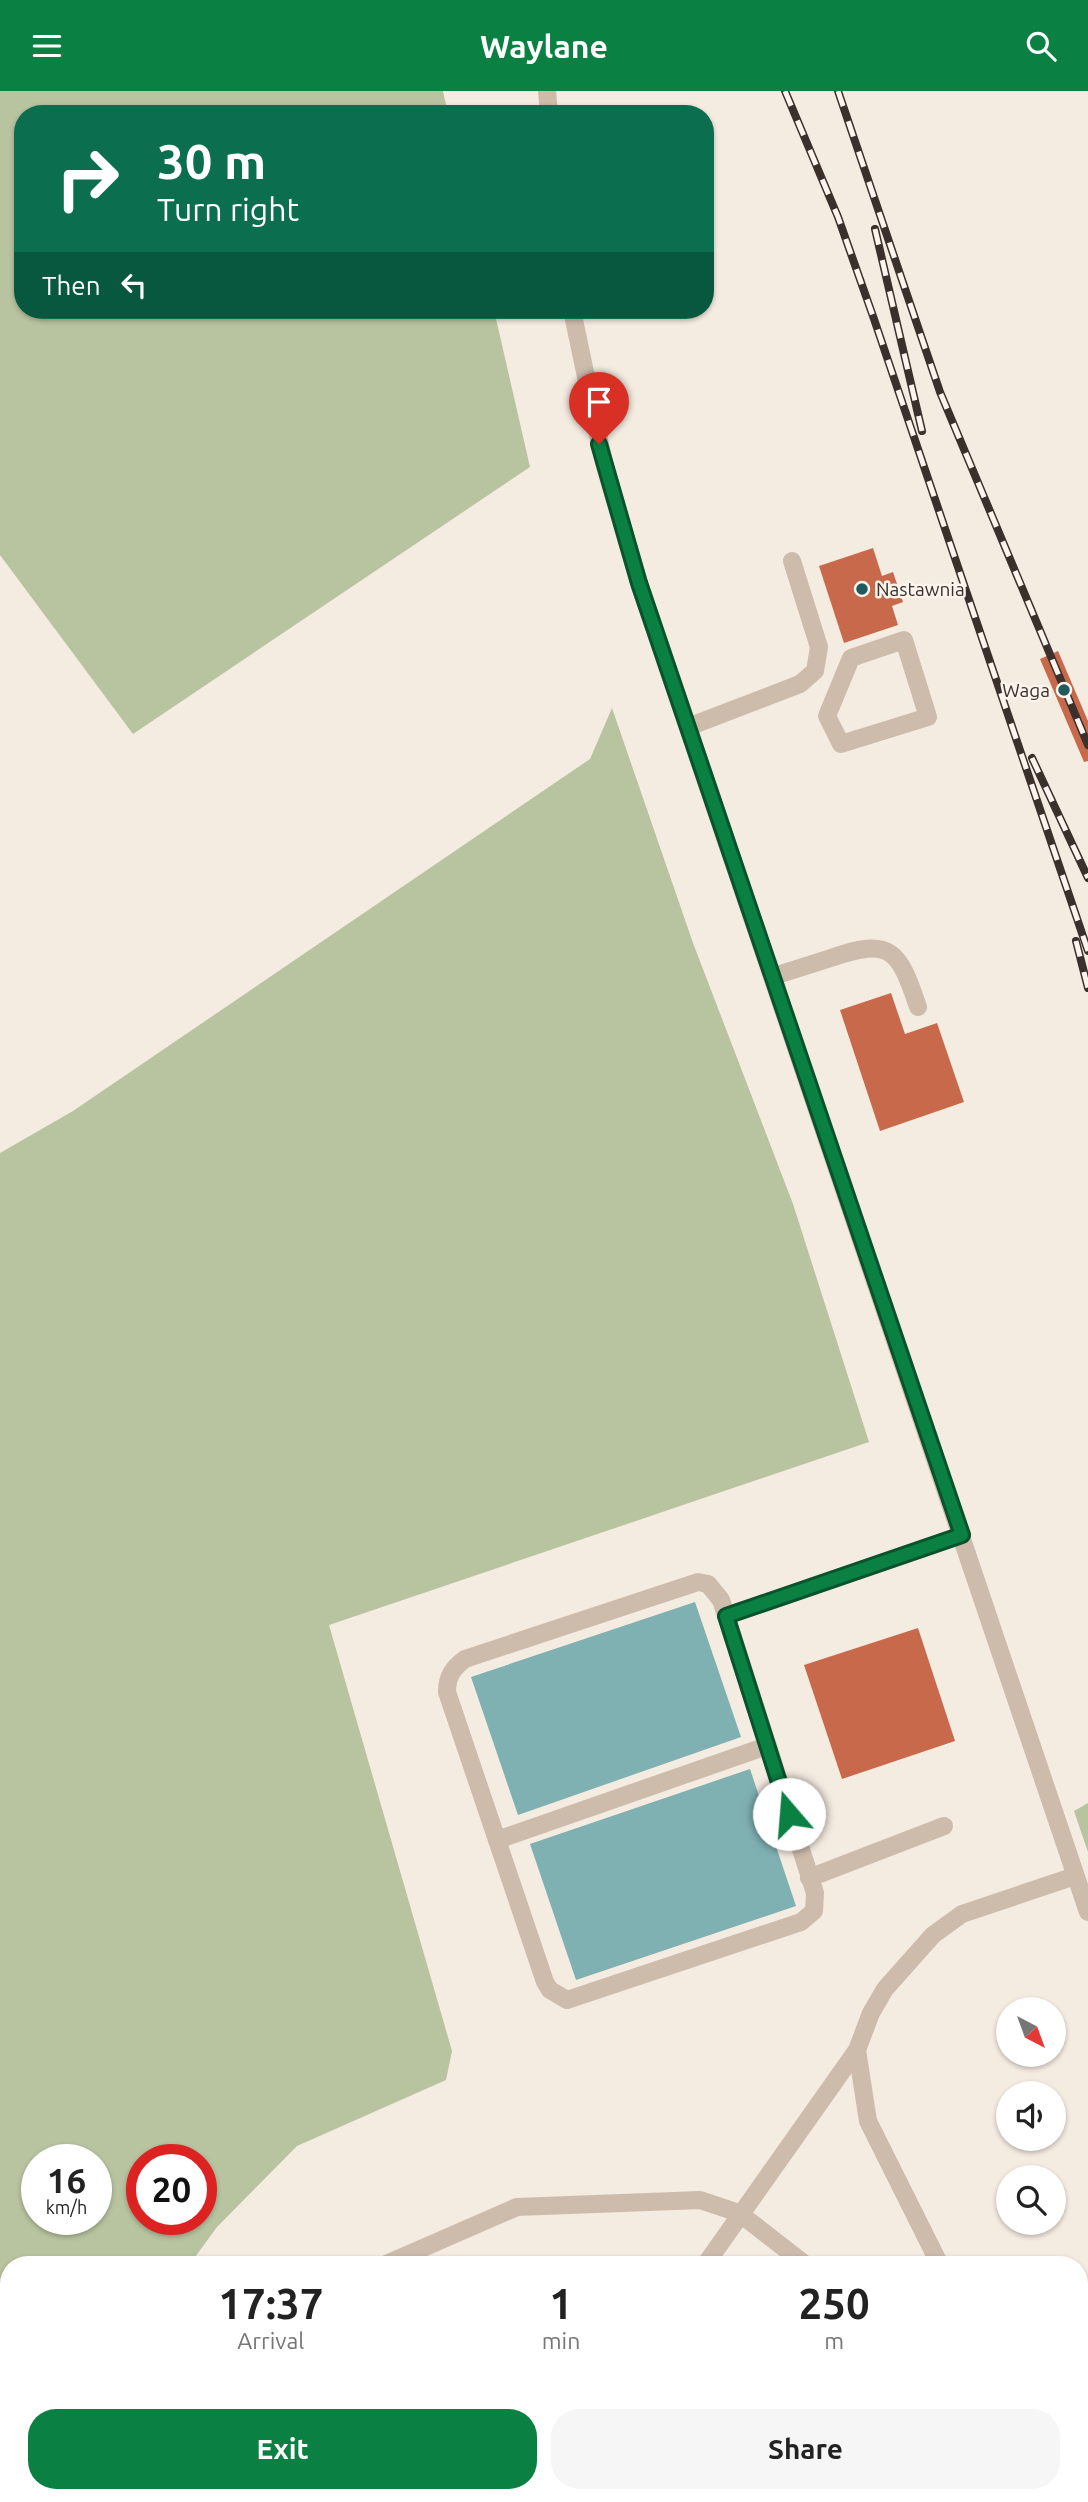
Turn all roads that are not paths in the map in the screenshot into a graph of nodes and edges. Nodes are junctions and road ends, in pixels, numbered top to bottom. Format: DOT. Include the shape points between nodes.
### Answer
graph roads {
  1 [pos="574,319"];
  2 [pos="792,561"];
  3 [pos="814,671"];
  4 [pos="838,690"];
  5 [pos="688,727"];
  6 [pos="774,976"];
  7 [pos="918,1007"];
  8 [pos="962,1535"];
  9 [pos="726,1616"];
  10 [pos="767,1746"];
  11 [pos="944,1826"];
  12 [pos="497,1840"];
  13 [pos="1075,1876"];
  14 [pos="809,1878"];
  15 [pos="1088,1912"];
  16 [pos="857,2050"];
  17 [pos="739,2213"];
  18 [pos="405,2256"];
  19 [pos="711,2256"];
  20 [pos="794,2256"];
  21 [pos="936,2256"];
  1 -- 5 [label="lane" via="604,463"];
  2 -- 3 [label="lane" via="819,647"];
  3 -- 4 [label="lane"];
  3 -- 5 [label="lane" via="791,688"];
  4 -- 4 [label="lane" via="851,658 904,640 928,717 841,744 827,716"];
  5 -- 6 [label="lane"];
  6 -- 7 [label="lane" via="863,946 881,948 896,958 908,975"];
  6 -- 8 [label="lane"];
  8 -- 9 [label="lane"];
  8 -- 13 [label="lane"];
  9 -- 10 [label="lane"];
  9 -- 12 [label="lane" via="716,1592 698,1582 465,1659 456,1666 447,1692"];
  10 -- 12 [label="lane"];
  10 -- 14 [label="lane"];
  11 -- 14 [label="lane"];
  12 -- 14 [label="lane" via="545,1982 567,2000 801,1922 816,1903"];
  13 -- 15 [label="lane"];
  13 -- 16 [label="lane" via="962,1914 933,1935 885,1989"];
  16 -- 17 [label="lane"];
  16 -- 21 [label="lane" via="868,2121"];
  17 -- 18 [label="lane" via="700,2200 517,2207"];
  17 -- 19 [label="lane"];
  17 -- 20 [label="lane"];
}
